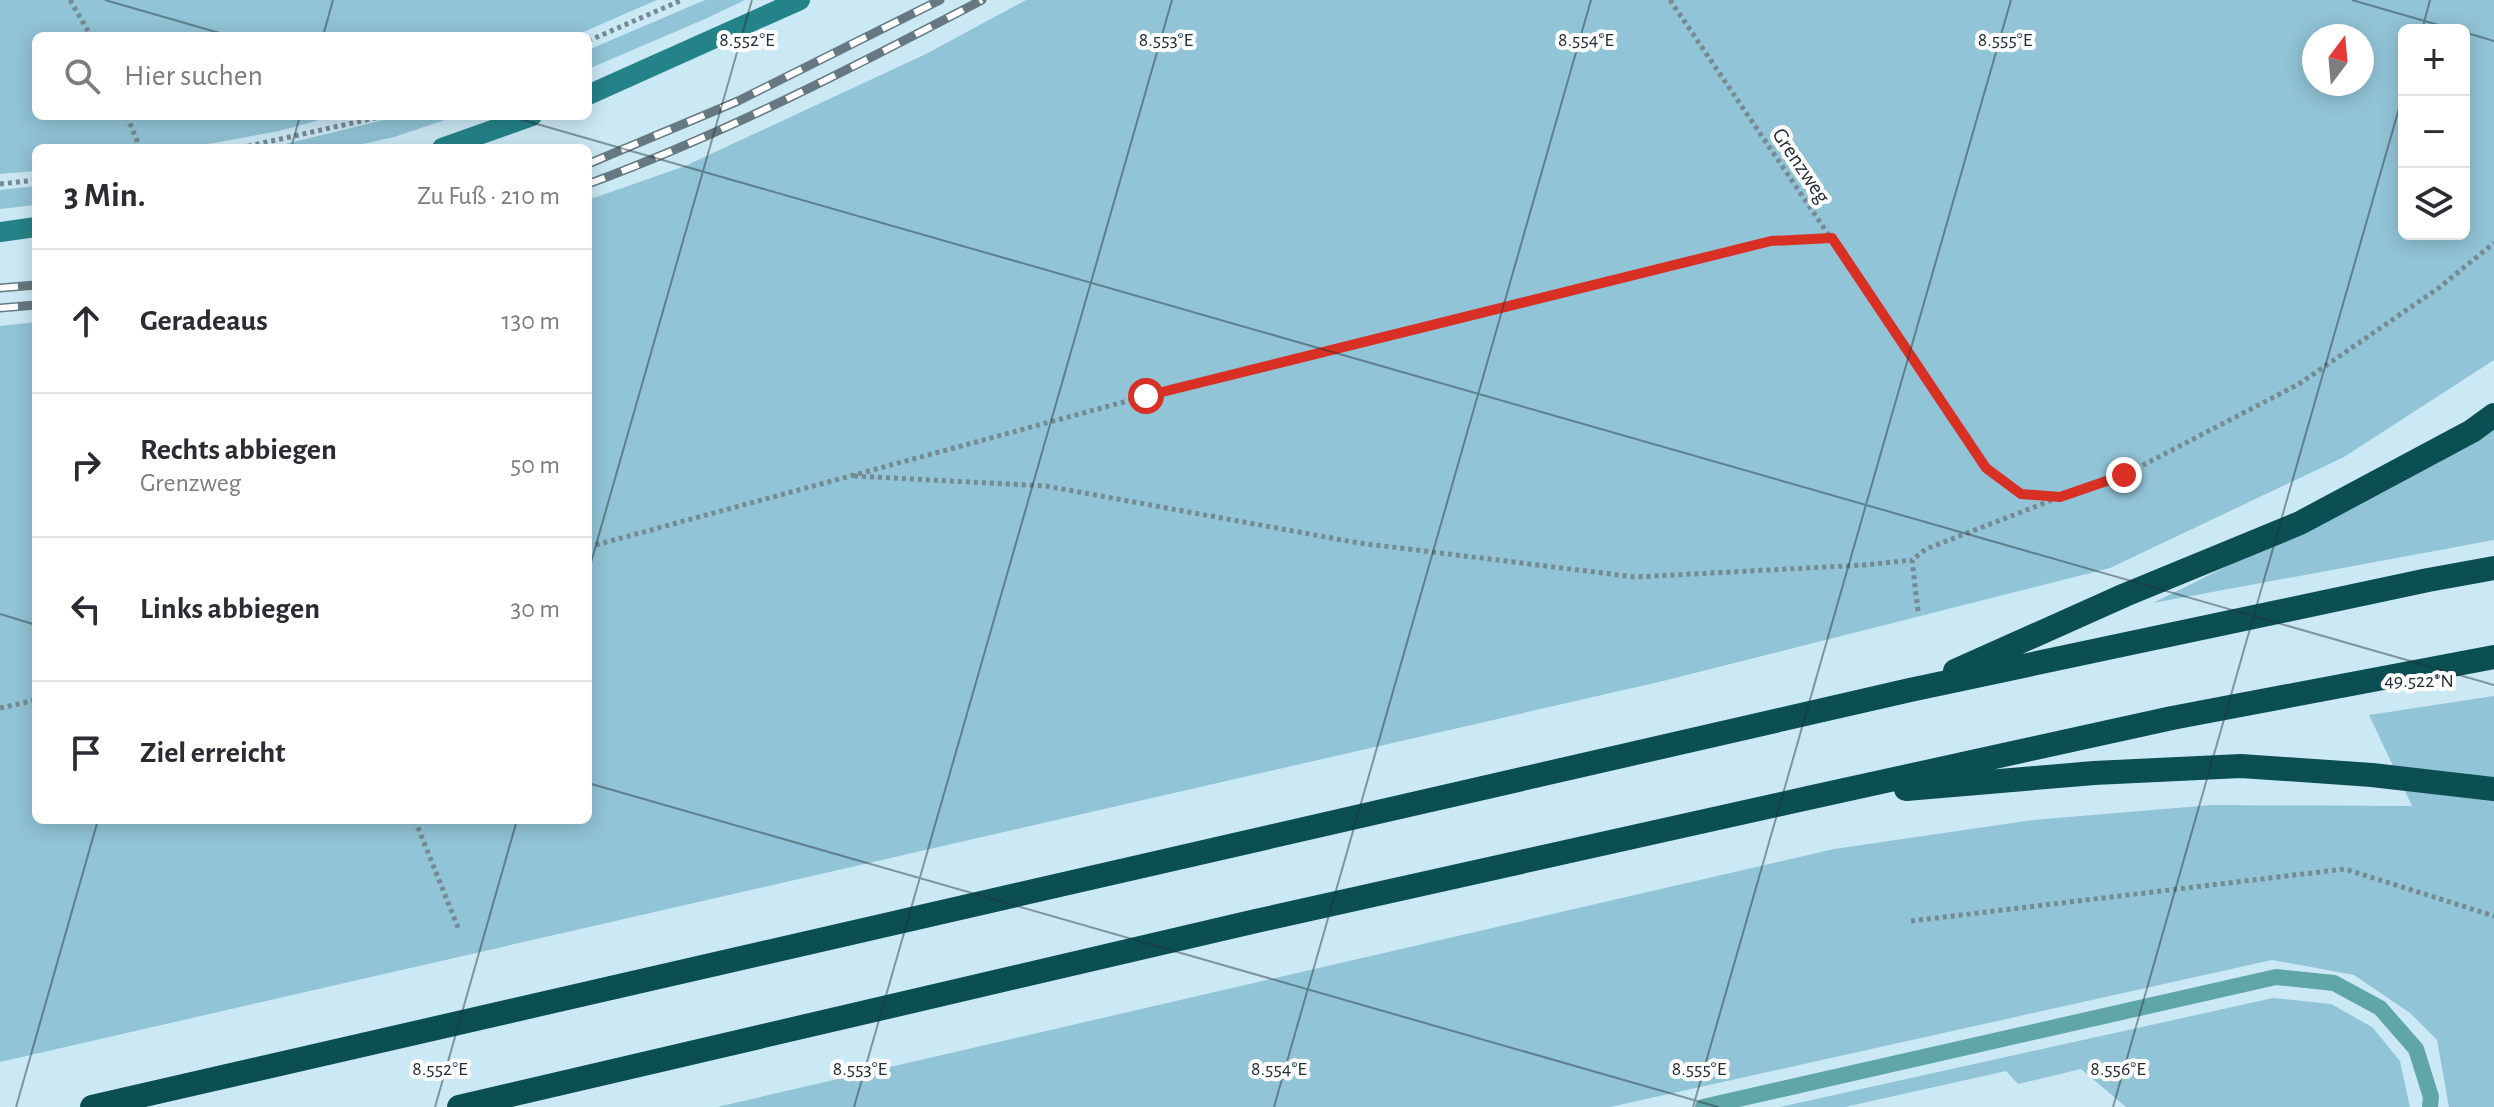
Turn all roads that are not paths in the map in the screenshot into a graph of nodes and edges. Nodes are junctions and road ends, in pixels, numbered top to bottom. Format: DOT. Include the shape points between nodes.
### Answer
graph roads {
  1 [pos="800,0"];
  2 [pos="592,93"];
  3 [pos="521,120"];
  4 [pos="453,144"];
  5 [pos="32,228"];
  6 [pos="0,232"];
  7 [pos="2494,415"];
  8 [pos="2494,568"];
  9 [pos="2494,657"];
  10 [pos="1910,690"];
  11 [pos="2494,789"];
  12 [pos="1808,798"];
  13 [pos="92,1107"];
  14 [pos="459,1107"];
  15 [pos="1703,1107"];
  16 [pos="2430,1107"];
  1 -- 2 [label="main road"];
  3 -- 4 [label="main road"];
  5 -- 6 [label="main road"];
  7 -- 10 [label="highway" via="2300,523"];
  8 -- 10 [label="highway"];
  9 -- 12 [label="highway" via="2172,718"];
  10 -- 13 [label="highway"];
  11 -- 12 [label="highway" via="2241,766"];
  12 -- 14 [label="highway"];
  15 -- 16 [label="lane" via="2276,977 2334,983 2380,1008 2416,1049"];
}
